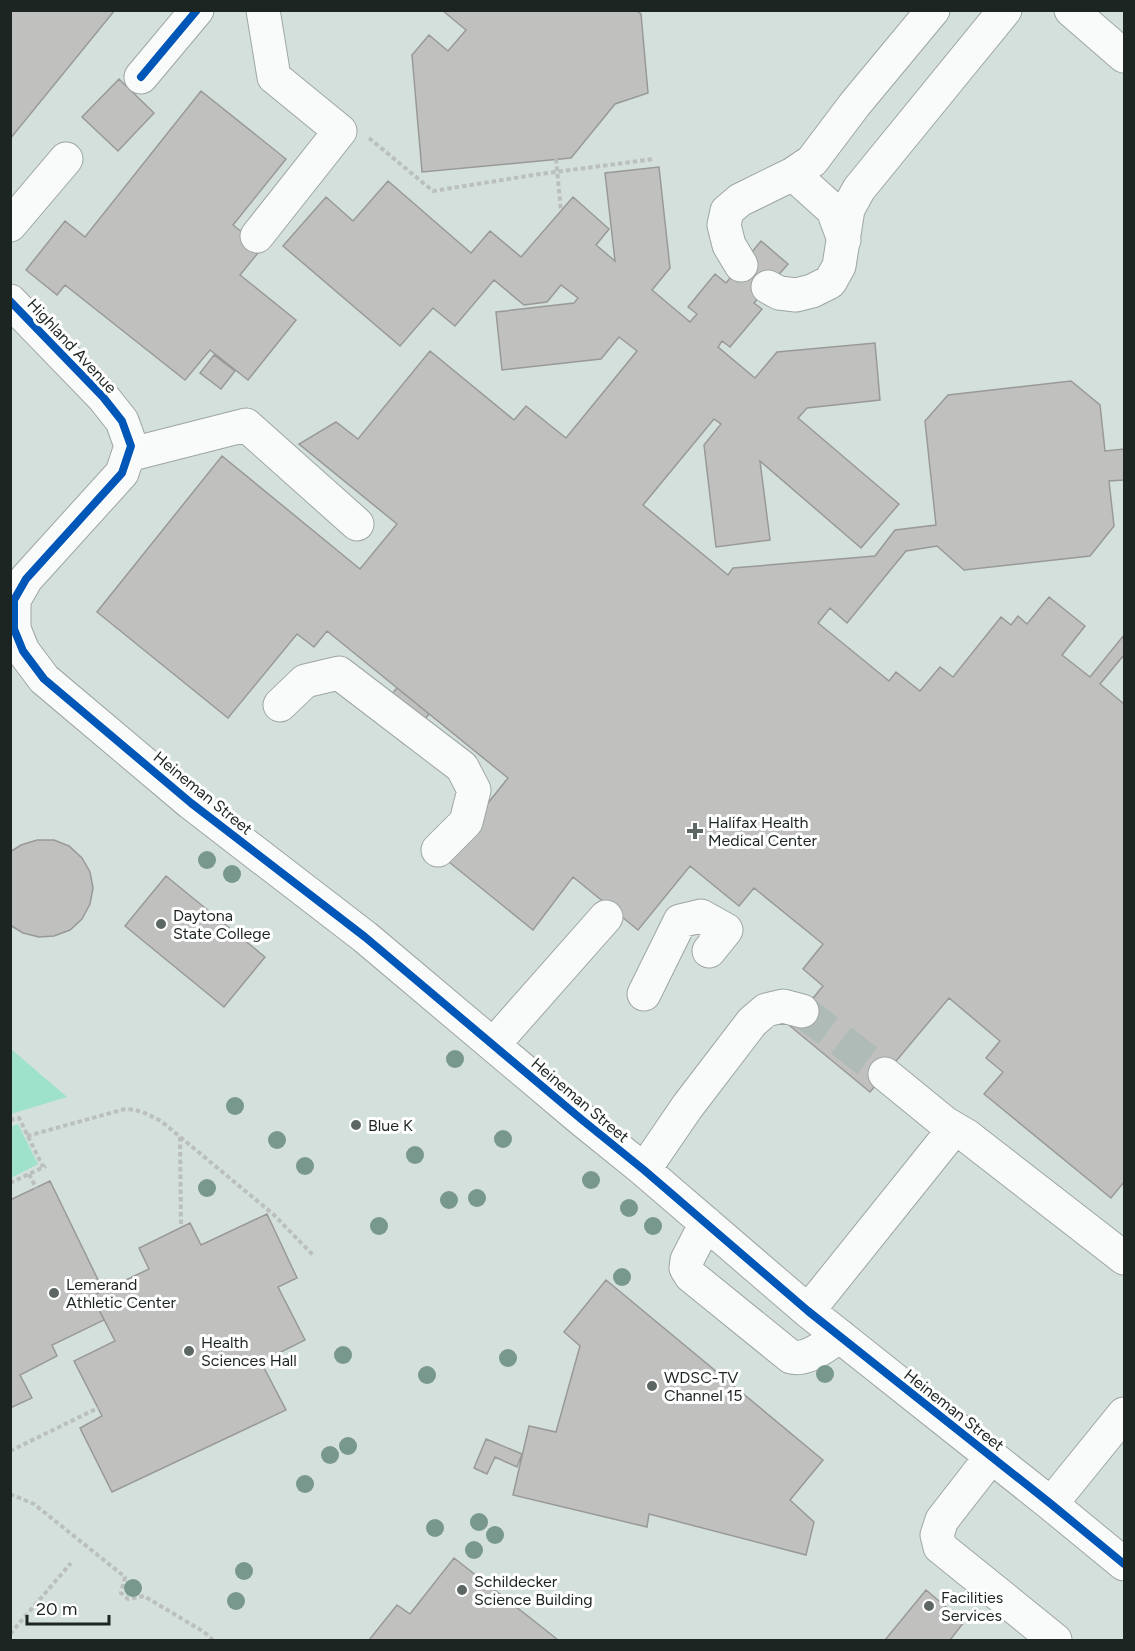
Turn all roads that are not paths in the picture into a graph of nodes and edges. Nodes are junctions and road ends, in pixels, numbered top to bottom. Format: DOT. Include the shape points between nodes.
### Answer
graph roads {
  1 [pos="196,10"];
  2 [pos="263,10"];
  3 [pos="933,10"];
  4 [pos="1005,10"];
  5 [pos="1071,10"];
  6 [pos="1125,56"];
  7 [pos="141,77"];
  8 [pos="66,159"];
  9 [pos="793,174"];
  10 [pos="10,225"];
  11 [pos="257,236"];
  12 [pos="844,240"];
  13 [pos="741,265"];
  14 [pos="768,287"];
  15 [pos="10,300"];
  16 [pos="128,455"];
  17 [pos="357,524"];
  18 [pos="280,705"];
  19 [pos="438,850"];
  20 [pos="606,917"];
  21 [pos="709,951"];
  22 [pos="644,994"];
  23 [pos="802,1011"];
  24 [pos="494,1045"];
  25 [pos="885,1074"];
  26 [pos="954,1129"];
  27 [pos="644,1170"];
  28 [pos="706,1223"];
  29 [pos="1125,1258"];
  30 [pos="808,1311"];
  31 [pos="840,1336"];
  32 [pos="1125,1414"];
  33 [pos="991,1456"];
  34 [pos="1051,1504"];
  35 [pos="1125,1564"];
  36 [pos="1055,1641"];
  1 -- 7 [label="street"];
  2 -- 11 [label="street" via="274,77 340,131"];
  3 -- 9 [label="street" via="812,161"];
  4 -- 12 [label="street" via="859,189 848,209"];
  5 -- 6 [label="street"];
  8 -- 10 [label="street"];
  9 -- 12 [label="street" via="833,210"];
  9 -- 13 [label="street" via="740,200 727,211 724,225 729,245"];
  12 -- 14 [label="street" via="839,266 830,282 796,295"];
  15 -- 16 [label="street, Highland Avenue" via="122,421 131,446"];
  16 -- 17 [label="street" via="246,425"];
  16 -- 24 [label="street, Heineman Street" via="122,472 26,579 14,600 14,629 23,651 44,679 191,803 365,937"];
  18 -- 19 [label="street" via="305,681 339,673 462,767 474,790 466,822"];
  20 -- 24 [label="street"];
  21 -- 22 [label="street" via="726,930 701,916 680,921"];
  23 -- 27 [label="street" via="783,1006 766,1010 752,1022"];
  24 -- 27 [label="street, Heineman Street"];
  25 -- 26 [label="street"];
  26 -- 29 [label="street"];
  26 -- 30 [label="street"];
  27 -- 28 [label="street, Heineman Street"];
  28 -- 30 [label="street, Heineman Street"];
  28 -- 31 [label="street" via="687,1260 686,1269 691,1276 791,1356 808,1356"];
  30 -- 31 [label="street, Heineman Street"];
  31 -- 33 [label="street, Heineman Street"];
  32 -- 34 [label="street"];
  33 -- 34 [label="street, Heineman Street"];
  33 -- 36 [label="street" via="942,1520 937,1535 940,1547"];
  34 -- 35 [label="street, Heineman Street"];
}
